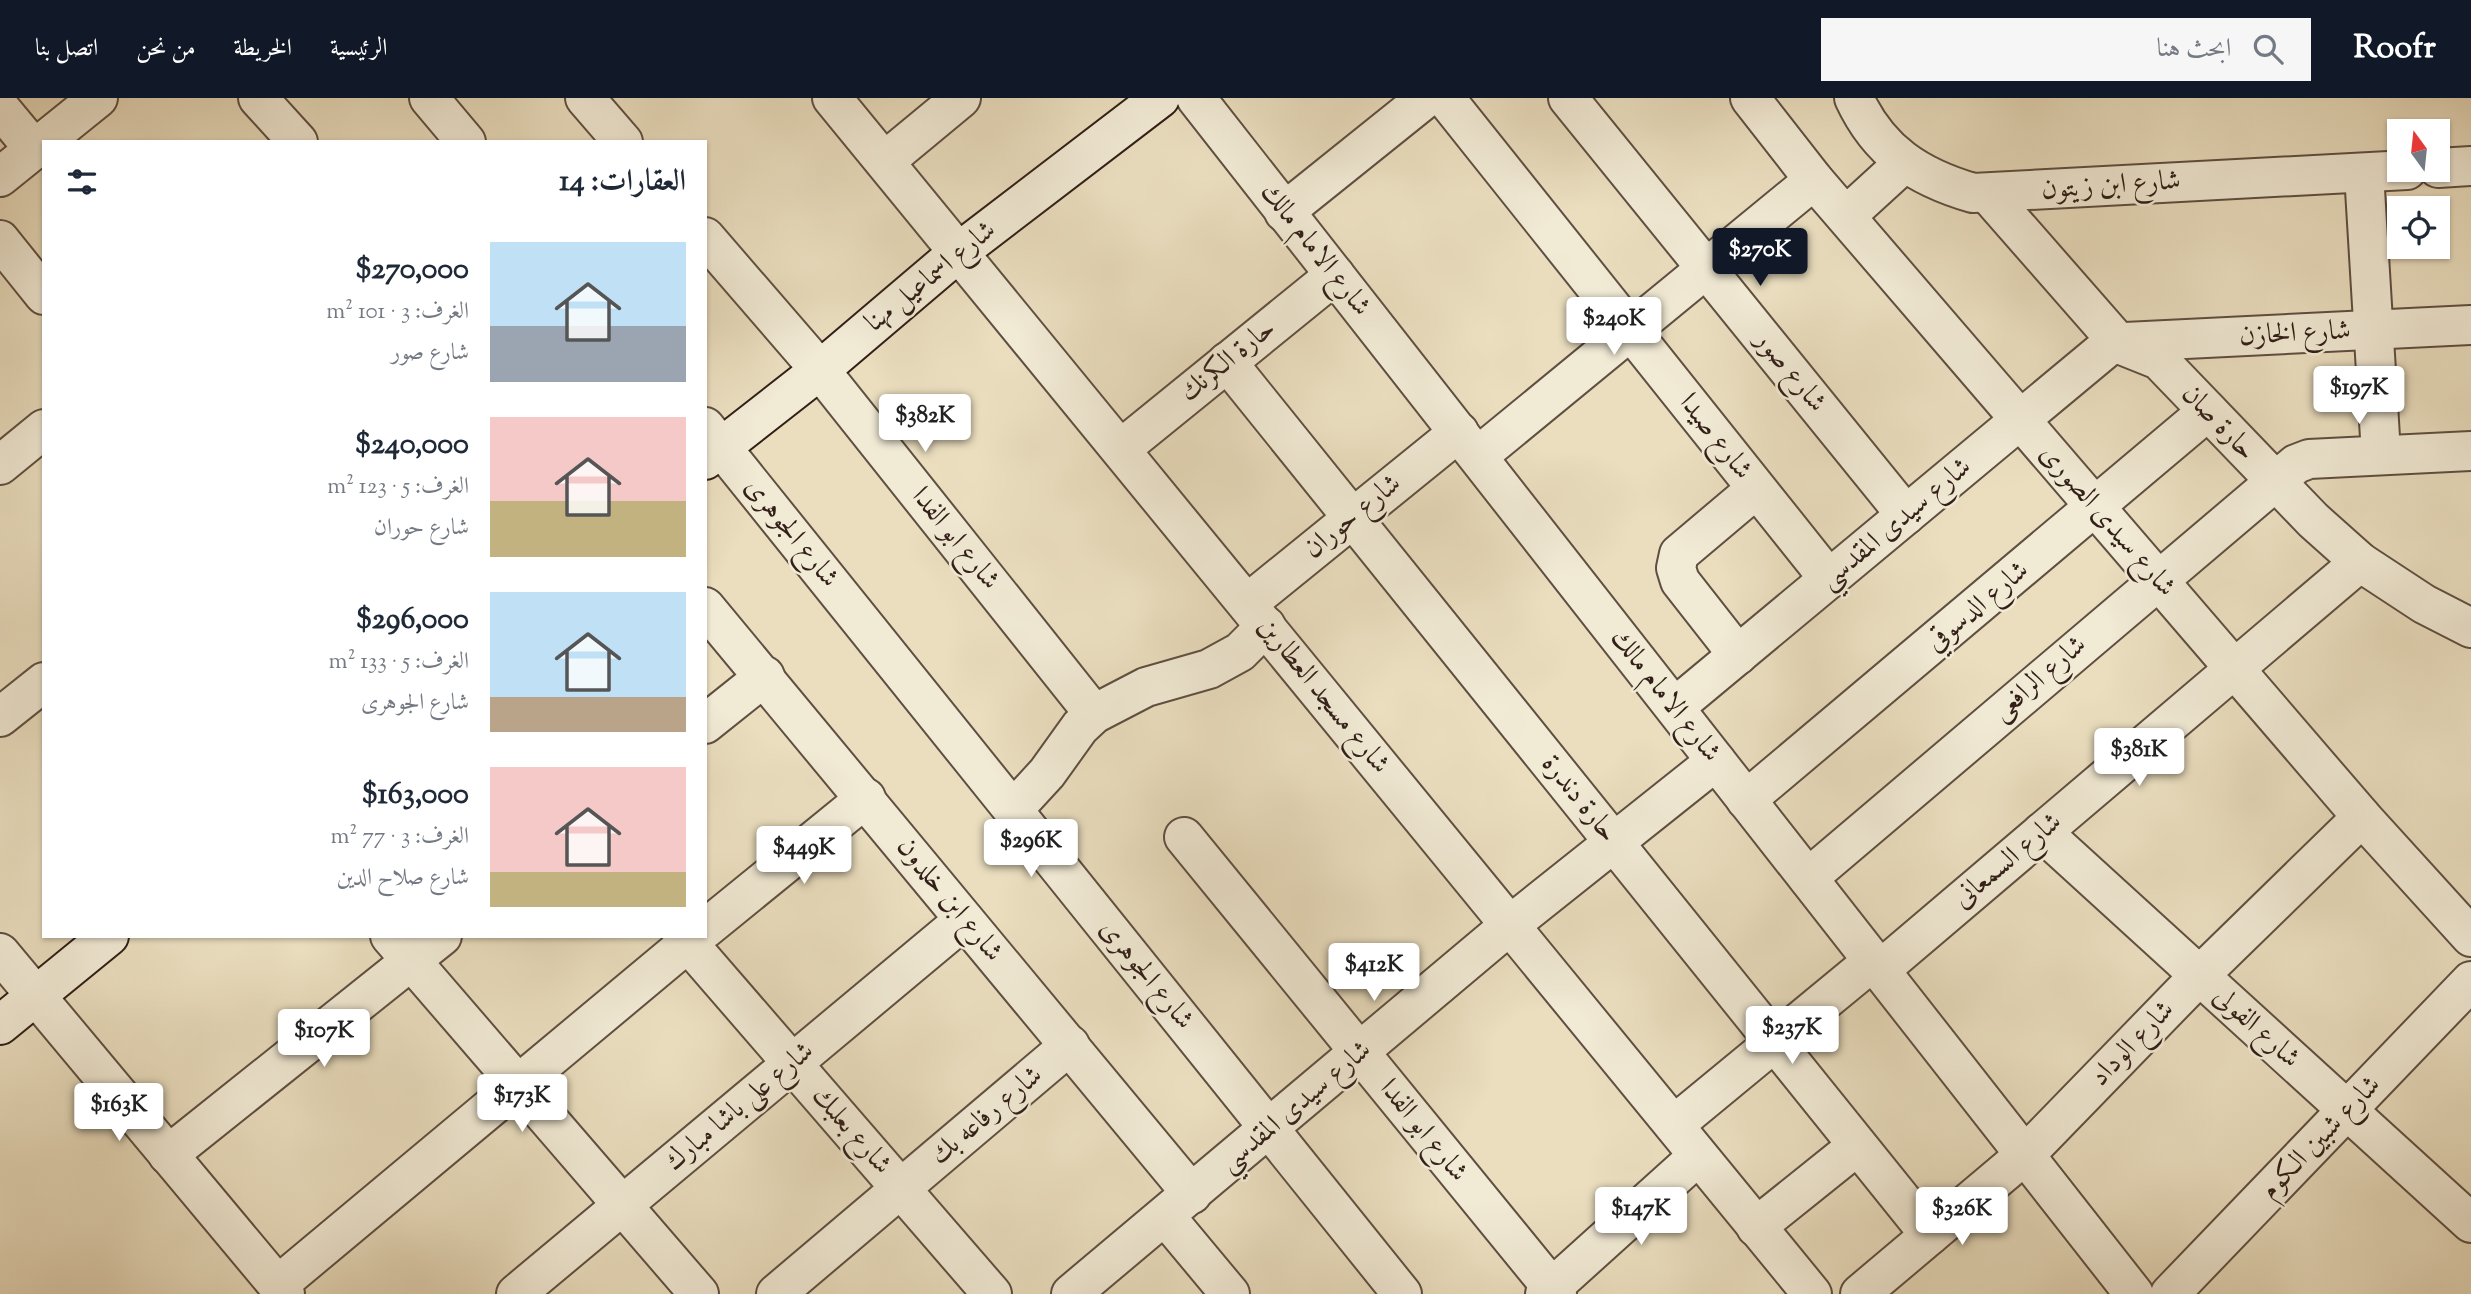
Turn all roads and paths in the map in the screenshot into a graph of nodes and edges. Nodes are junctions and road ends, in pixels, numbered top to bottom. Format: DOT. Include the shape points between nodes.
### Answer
graph roads {
  1 [pos="98,98"];
  2 [pos="258,98"];
  3 [pos="429,98"];
  4 [pos="585,98"];
  5 [pos="832,98"];
  6 [pos="961,98"];
  7 [pos="1160,98"];
  8 [pos="1196,98"];
  9 [pos="1426,98"];
  10 [pos="1445,98"];
  11 [pos="1568,98"];
  12 [pos="1751,98"];
  13 [pos="1854,98"];
  14 [pos="0,108"];
  15 [pos="45,140"];
  16 [pos="296,140"];
  17 [pos="464,140"];
  18 [pos="621,140"];
  19 [pos="42,143"];
  20 [pos="34,149"];
  21 [pos="885,161"];
  22 [pos="1904,163"];
  23 [pos="2471,166"];
  24 [pos="2450,167"];
  25 [pos="2387,171"];
  26 [pos="2364,173"];
  27 [pos="0,177"];
  28 [pos="1814,180"];
  29 [pos="1988,194"];
  30 [pos="1284,212"];
  31 [pos="1846,216"];
  32 [pos="707,239"];
  33 [pos="0,240"];
  34 [pos="960,251"];
  35 [pos="1706,268"];
  36 [pos="1335,275"];
  37 [pos="42,292"];
  38 [pos="2471,325"];
  39 [pos="1630,330"];
  40 [pos="2374,330"];
  41 [pos="2118,341"];
  42 [pos="1227,362"];
  43 [pos="820,370"];
  44 [pos="2208,411"];
  45 [pos="2020,420"];
  46 [pos="42,431"];
  47 [pos="1468,444"];
  48 [pos="711,445"];
  49 [pos="1122,448"];
  50 [pos="2471,451"];
  51 [pos="2381,454"];
  52 [pos="0,465"];
  53 [pos="2273,480"];
  54 [pos="1756,489"];
  55 [pos="2096,508"];
  56 [pos="1906,515"];
  57 [pos="1352,517"];
  58 [pos="2360,562"];
  59 [pos="1829,579"];
  60 [pos="2157,579"];
  61 [pos="707,609"];
  62 [pos="1257,615"];
  63 [pos="2471,628"];
  64 [pos="1738,655"];
  65 [pos="2234,669"];
  66 [pos="765,676"];
  67 [pos="42,684"];
  68 [pos="1675,707"];
  69 [pos="1094,714"];
  70 [pos="0,717"];
  71 [pos="707,722"];
  72 [pos="1716,761"];
  73 [pos="866,798"];
  74 [pos="1746,800"];
  75 [pos="1013,810"];
  76 [pos="2362,817"];
  77 [pos="2042,832"];
  78 [pos="1184,837"];
  79 [pos="1614,842"];
  80 [pos="1808,878"];
  81 [pos="964,920"];
  82 [pos="707,925"];
  83 [pos="1510,925"];
  84 [pos="2471,937"];
  85 [pos="107,938"];
  86 [pos="435,938"];
  87 [pos="691,938"];
  88 [pos="695,938"];
  89 [pos="401,948"];
  90 [pos="0,953"];
  91 [pos="1876,965"];
  92 [pos="2199,976"];
  93 [pos="2471,981"];
  94 [pos="36,997"];
  95 [pos="0,1025"];
  96 [pos="1774,1041"];
  97 [pos="1070,1045"];
  98 [pos="1360,1054"];
  99 [pos="792,1063"];
  100 [pos="519,1085"];
  101 [pos="2347,1110"];
  102 [pos="1674,1125"];
  103 [pos="1270,1130"];
  104 [pos="1857,1146"];
  105 [pos="2026,1154"];
  106 [pos="168,1155"];
  107 [pos="1698,1156"];
  108 [pos="901,1189"];
  109 [pos="1179,1205"];
  110 [pos="622,1206"];
  111 [pos="2471,1223"];
  112 [pos="1756,1227"];
  113 [pos="1930,1235"];
  114 [pos="282,1290"];
  115 [pos="1551,1292"];
  116 [pos="516,1294"];
  117 [pos="699,1294"];
  118 [pos="776,1294"];
  119 [pos="992,1294"];
  120 [pos="1072,1294"];
  121 [pos="1230,1294"];
  122 [pos="1402,1294"];
  123 [pos="1812,1294"];
  124 [pos="1860,1294"];
  125 [pos="2134,1294"];
  126 [pos="2170,1294"];
  1 -- 15 [label="street"];
  2 -- 16 [label="street"];
  3 -- 17 [label="street"];
  4 -- 18 [label="street"];
  5 -- 21 [label="street, شارع مسجد العطارين"];
  6 -- 21 [label="street"];
  7 -- 34 [label="street, شارع اسماعيل مهنا"];
  8 -- 30 [label="street, شارع الامام مالك"];
  9 -- 30 [label="street"];
  10 -- 39 [label="street, شارع صيدا"];
  11 -- 35 [label="street, شارع صور"];
  12 -- 28 [label="street, شارع سيدى الصورى"];
  13 -- 22 [label="street, شارع ابن زيتون" via="1875,134"];
  14 -- 20 [label="street"];
  19 -- 20 [label="street"];
  20 -- 27 [label="street"];
  21 -- 34 [label="street, شارع مسجد العطارين"];
  22 -- 29 [label="street, شارع ابن زيتون" via="1936,182"];
  22 -- 31 [label="street"];
  23 -- 24 [label="street"];
  25 -- 26 [label="street, شارع ابن زيتون"];
  26 -- 29 [label="street, شارع ابن زيتون"];
  26 -- 40 [label="street"];
  28 -- 31 [label="street, شارع سيدى الصورى"];
  28 -- 35 [label="street, شارع حوران"];
  29 -- 41 [label="street, حارة صان"];
  30 -- 36 [label="street, شارع الامام مالك"];
  31 -- 45 [label="street, شارع سيدى الصورى"];
  32 -- 43 [label="street, شارع ابو الفدا"];
  33 -- 37 [label="street"];
  34 -- 43 [label="street, شارع اسماعيل مهنا"];
  34 -- 49 [label="street, شارع مسجد العطارين"];
  35 -- 39 [label="street, شارع حوران"];
  35 -- 56 [label="street, شارع صور"];
  36 -- 42 [label="street, حارة الكرنك"];
  36 -- 47 [label="street, شارع الامام مالك"];
  38 -- 40 [label="street, شارع الخازن"];
  39 -- 47 [label="street, شارع حوران"];
  39 -- 54 [label="street, شارع صيدا"];
  40 -- 41 [label="street, شارع الخازن"];
  40 -- 51 [label="street"];
  41 -- 44 [label="street, حارة صان" via="2154,356"];
  41 -- 45 [label="street, شارع سيدى المقدسي"];
  42 -- 49 [label="street, حارة الكرنك"];
  42 -- 57 [label="street, حارة دندرة"];
  43 -- 48 [label="street, شارع اسماعيل مهنا"];
  43 -- 69 [label="street, شارع ابو الفدا"];
  44 -- 53 [label="street, حارة صان"];
  44 -- 55 [label="street, شارع الدسوقي"];
  45 -- 55 [label="street, شارع سيدى الصورى"];
  45 -- 56 [label="street, شارع سيدى المقدسي"];
  46 -- 52 [label="street"];
  47 -- 57 [label="street, شارع حوران"];
  47 -- 68 [label="street, شارع الامام مالك"];
  48 -- 75 [label="street, شارع الجوهرى"];
  49 -- 62 [label="street, شارع مسجد العطارين"];
  50 -- 51 [label="street, شارع الرافعى"];
  51 -- 53 [label="street, شارع الرافعى" via="2309,459"];
  53 -- 58 [label="street, حارة صان"];
  53 -- 60 [label="street, شارع الرافعى"];
  54 -- 59 [label="street, شارع صيدا"];
  54 -- 64 [label="street" via="1679,554 1676,568 1680,580"];
  55 -- 60 [label="street, شارع سيدى الصورى"];
  55 -- 74 [label="street, شارع الدسوقي"];
  56 -- 59 [label="street, شارع سيدى المقدسي"];
  57 -- 62 [label="street, شارع حوران"];
  57 -- 79 [label="street, حارة دندرة"];
  58 -- 63 [label="street, حارة صان"];
  58 -- 65 [label="street, شارع السمعانى"];
  59 -- 64 [label="street, شارع سيدى المقدسي"];
  60 -- 65 [label="street, شارع سيدى الصورى"];
  60 -- 80 [label="street, شارع الرافعى"];
  61 -- 66 [label="street, شارع ابن خلدون"];
  62 -- 69 [label="street, شارع حوران" via="1240,652 1209,669 1146,687"];
  62 -- 83 [label="street, شارع مسجد العطارين"];
  64 -- 68 [label="street, شارع سيدى المقدسي"];
  65 -- 76 [label="street, شارع سيدى الصورى"];
  65 -- 77 [label="street, شارع السمعانى"];
  66 -- 71 [label="street"];
  66 -- 73 [label="street, شارع ابن خلدون"];
  67 -- 70 [label="street"];
  68 -- 72 [label="street, شارع الامام مالك"];
  69 -- 75 [label="street"];
  72 -- 74 [label="street, شارع الامام مالك"];
  72 -- 79 [label="street, شارع سيدى المقدسي"];
  73 -- 81 [label="street, شارع ابن خلدون"];
  73 -- 82 [label="street"];
  74 -- 80 [label="street, شارع الامام مالك"];
  75 -- 103 [label="street, شارع الجوهرى"];
  76 -- 84 [label="street, شارع سيدى الصورى"];
  76 -- 92 [label="street, شارع الوداد"];
  77 -- 91 [label="street, شارع السمعانى"];
  77 -- 92 [label="street, شارع الفولى"];
  78 -- 98 [label="street, شارع ابو الفدا"];
  79 -- 83 [label="street, شارع سيدى المقدسي"];
  79 -- 96 [label="street, حارة دندرة"];
  80 -- 91 [label="street, شارع الامام مالك"];
  81 -- 97 [label="street, شارع ابن خلدون"];
  81 -- 99 [label="street, شارع على باشا مبارك"];
  83 -- 98 [label="street, شارع سيدى المقدسي"];
  83 -- 102 [label="street, شارع مسجد العطارين"];
  85 -- 94 [label="street"];
  86 -- 89 [label="street"];
  87 -- 100 [label="street"];
  88 -- 99 [label="street, شارع بعلبك"];
  89 -- 100 [label="street"];
  89 -- 106 [label="street"];
  90 -- 94 [label="street"];
  91 -- 96 [label="street, شارع السمعانى"];
  91 -- 105 [label="street, شارع الامام مالك"];
  92 -- 101 [label="street, شارع الفولى"];
  92 -- 105 [label="street, شارع الوداد"];
  93 -- 101 [label="street, شارع شبين الكوم"];
  94 -- 95 [label="street"];
  94 -- 106 [label="street"];
  96 -- 102 [label="street, شارع السمعانى"];
  96 -- 104 [label="street, حارة دندرة"];
  97 -- 108 [label="street, شارع رفاعه بك"];
  97 -- 109 [label="street, شارع ابن خلدون"];
  98 -- 103 [label="street, شارع سيدى المقدسي"];
  98 -- 115 [label="street, شارع ابو الفدا"];
  99 -- 108 [label="street, شارع بعلبك"];
  99 -- 110 [label="street, شارع على باشا مبارك"];
  100 -- 110 [label="street"];
  100 -- 114 [label="street"];
  101 -- 111 [label="street, شارع الفولى"];
  101 -- 126 [label="street, شارع شبين الكوم"];
  102 -- 107 [label="street, شارع مسجد العطارين"];
  103 -- 109 [label="street, شارع سيدى المقدسي"];
  103 -- 122 [label="street, شارع الجوهرى"];
  104 -- 112 [label="street"];
  104 -- 113 [label="street, حارة دندرة"];
  105 -- 113 [label="street, شارع الوداد"];
  105 -- 125 [label="street, شارع الامام مالك"];
  106 -- 114 [label="street"];
  107 -- 112 [label="street, شارع مسجد العطارين"];
  107 -- 115 [label="street"];
  108 -- 118 [label="street, شارع رفاعه بك"];
  108 -- 119 [label="street, شارع بعلبك"];
  109 -- 120 [label="street, شارع سيدى المقدسي"];
  109 -- 121 [label="street, شارع ابن خلدون"];
  110 -- 116 [label="street, شارع على باشا مبارك"];
  110 -- 117 [label="street"];
  112 -- 123 [label="street, شارع مسجد العطارين"];
  113 -- 124 [label="street, شارع الوداد"];
}
